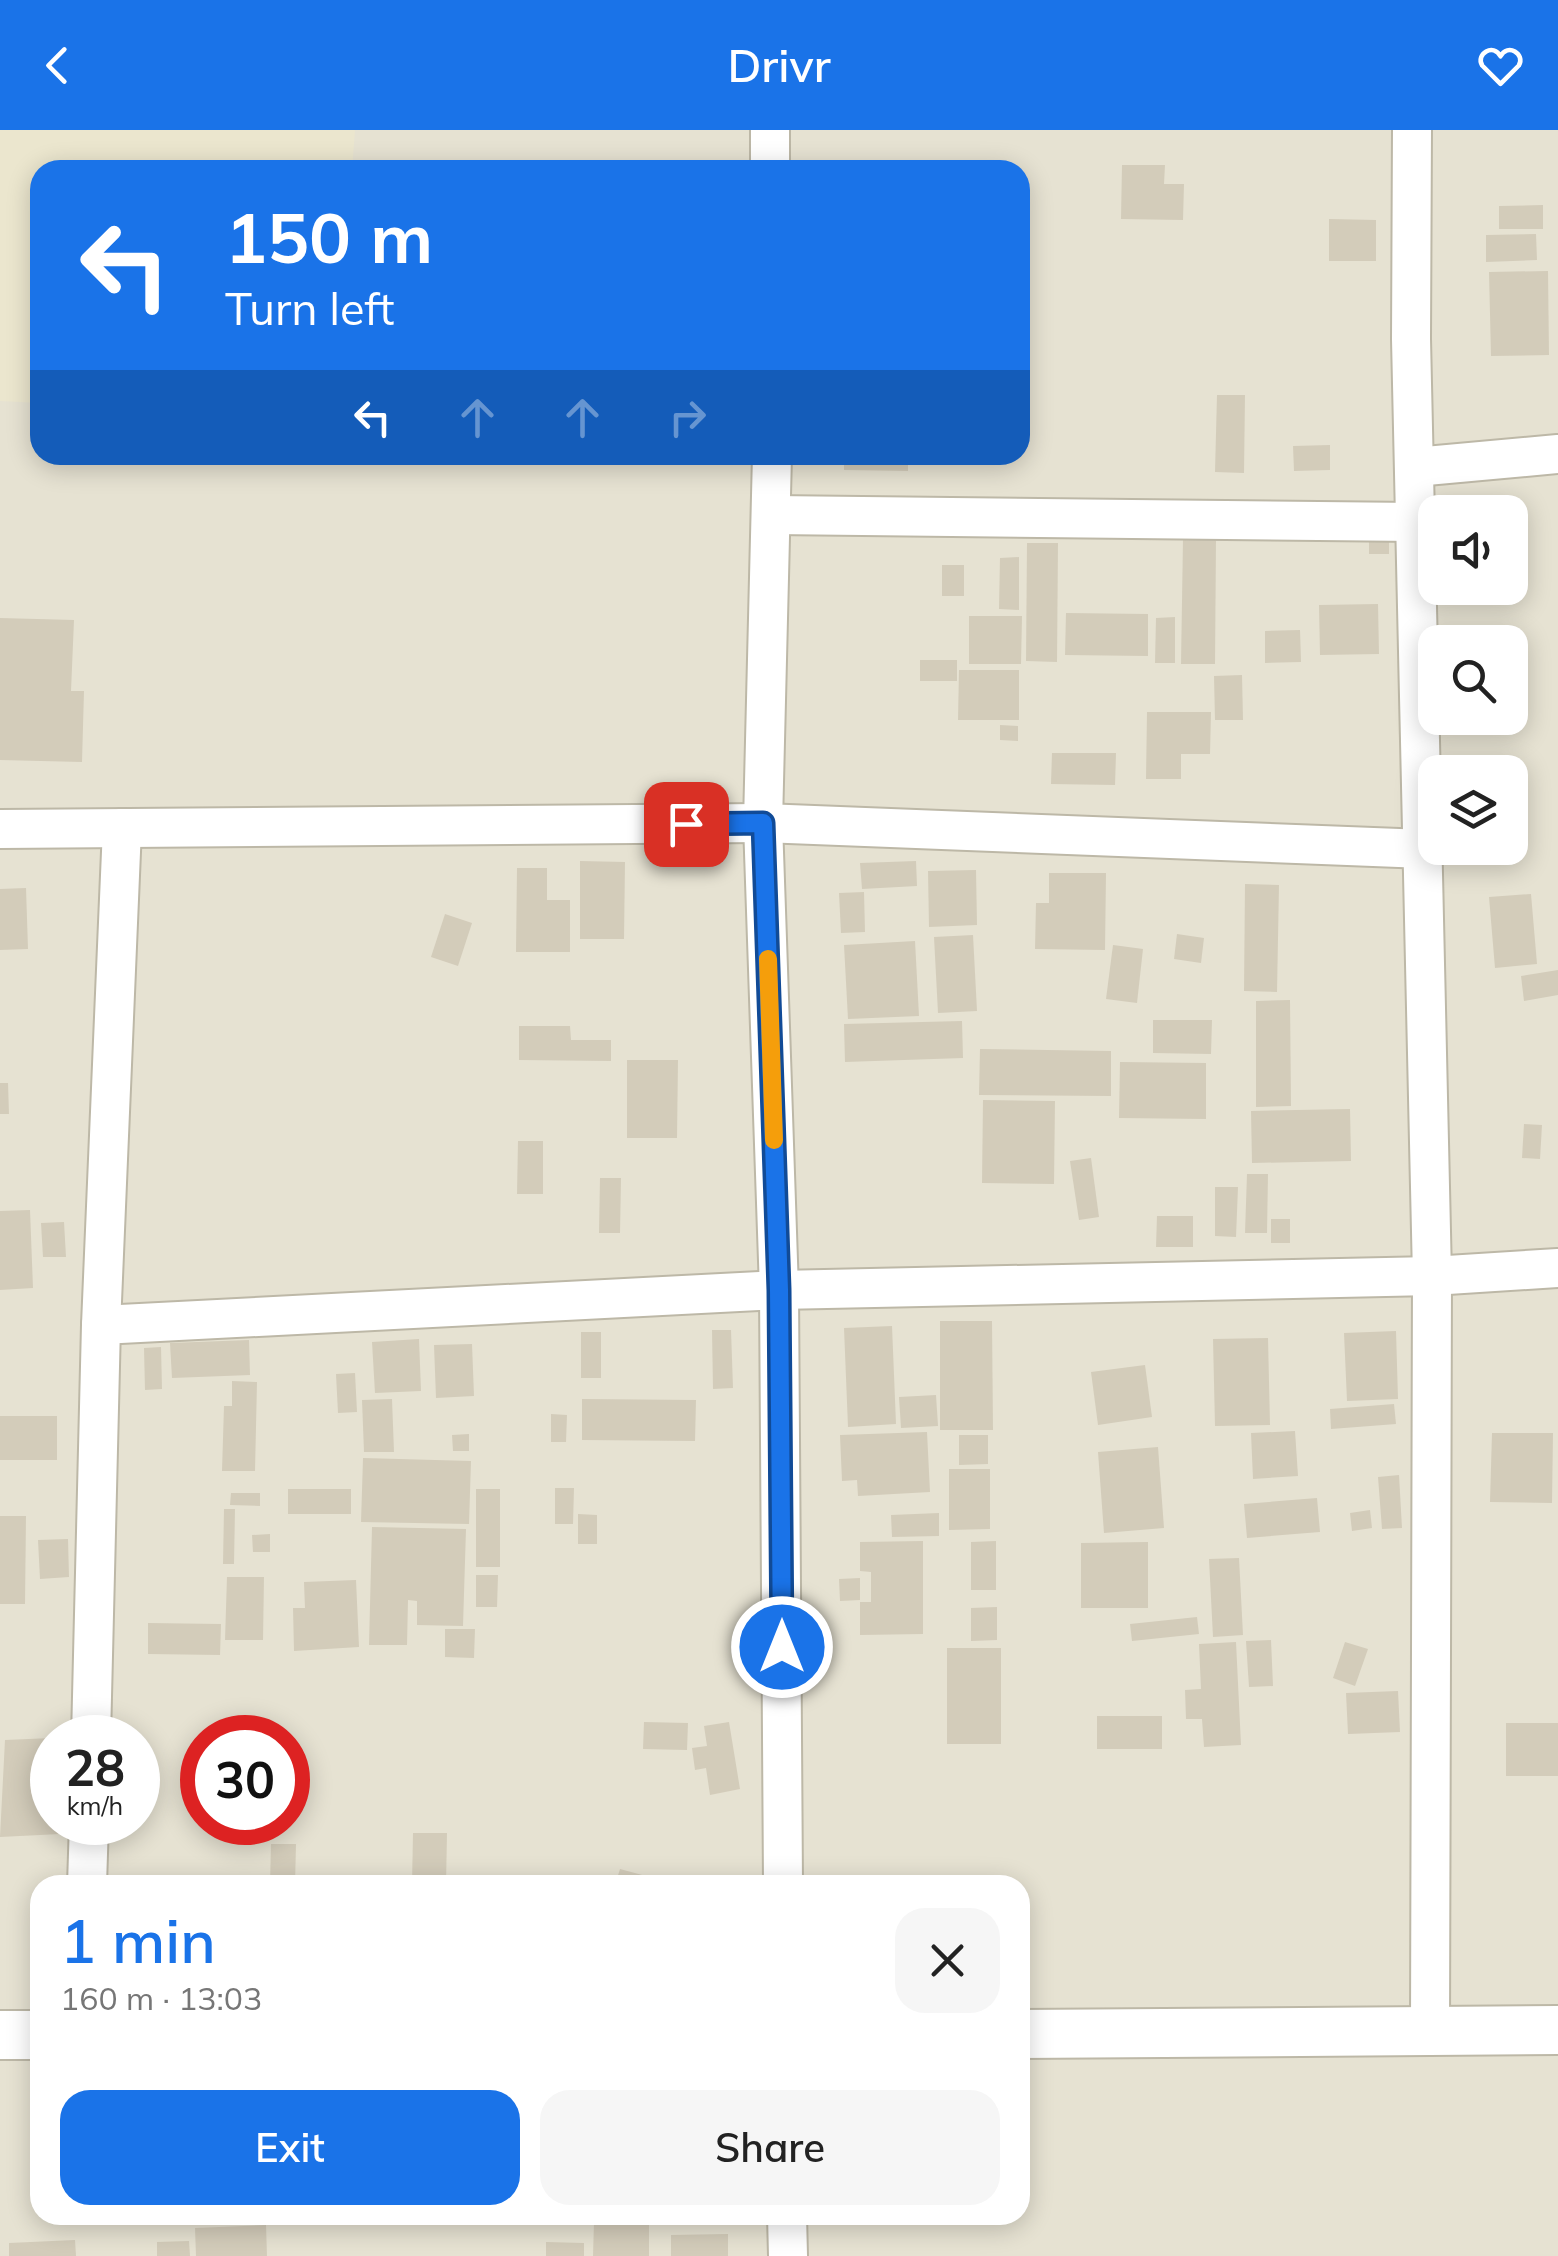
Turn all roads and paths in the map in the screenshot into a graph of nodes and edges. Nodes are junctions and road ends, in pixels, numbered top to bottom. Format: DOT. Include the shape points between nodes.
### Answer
graph roads {
  1 [pos="770,130"];
  2 [pos="1412,130"];
  3 [pos="770,160"];
  4 [pos="1558,454"];
  5 [pos="772,465"];
  6 [pos="1414,468"];
  7 [pos="773,515"];
  8 [pos="1416,522"];
  9 [pos="1422,755"];
  10 [pos="763,823"];
  11 [pos="122,828"];
  12 [pos="0,829"];
  13 [pos="1418,849"];
  14 [pos="1425,865"];
  15 [pos="1558,1268"];
  16 [pos="1432,1276"];
  17 [pos="779,1290"];
  18 [pos="101,1324"];
  19 [pos="92,1715"];
  20 [pos="88,1845"];
  21 [pos="87,1875"];
  22 [pos="783,1875"];
  23 [pos="1558,2030"];
  24 [pos="1430,2031"];
  25 [pos="0,2034"];
  26 [pos="1030,2034"];
  27 [pos="30,2035"];
  28 [pos="787,2225"];
  29 [pos="788,2256"];
  1 -- 3 [label="street"];
  2 -- 6 [label="street"];
  4 -- 6 [label="street"];
  5 -- 7 [label="street"];
  6 -- 8 [label="street"];
  7 -- 8 [label="street"];
  7 -- 10 [label="street"];
  8 -- 9 [label="street"];
  10 -- 11 [label="street"];
  10 -- 13 [label="street"];
  10 -- 17 [label="street"];
  11 -- 12 [label="street"];
  11 -- 18 [label="street"];
  14 -- 16 [label="street"];
  15 -- 16 [label="street"];
  16 -- 17 [label="street"];
  16 -- 24 [label="street"];
  17 -- 18 [label="street"];
  17 -- 22 [label="street"];
  18 -- 19 [label="street"];
  20 -- 21 [label="street"];
  23 -- 24 [label="street"];
  24 -- 26 [label="street"];
  25 -- 27 [label="street"];
  28 -- 29 [label="street"];
}
